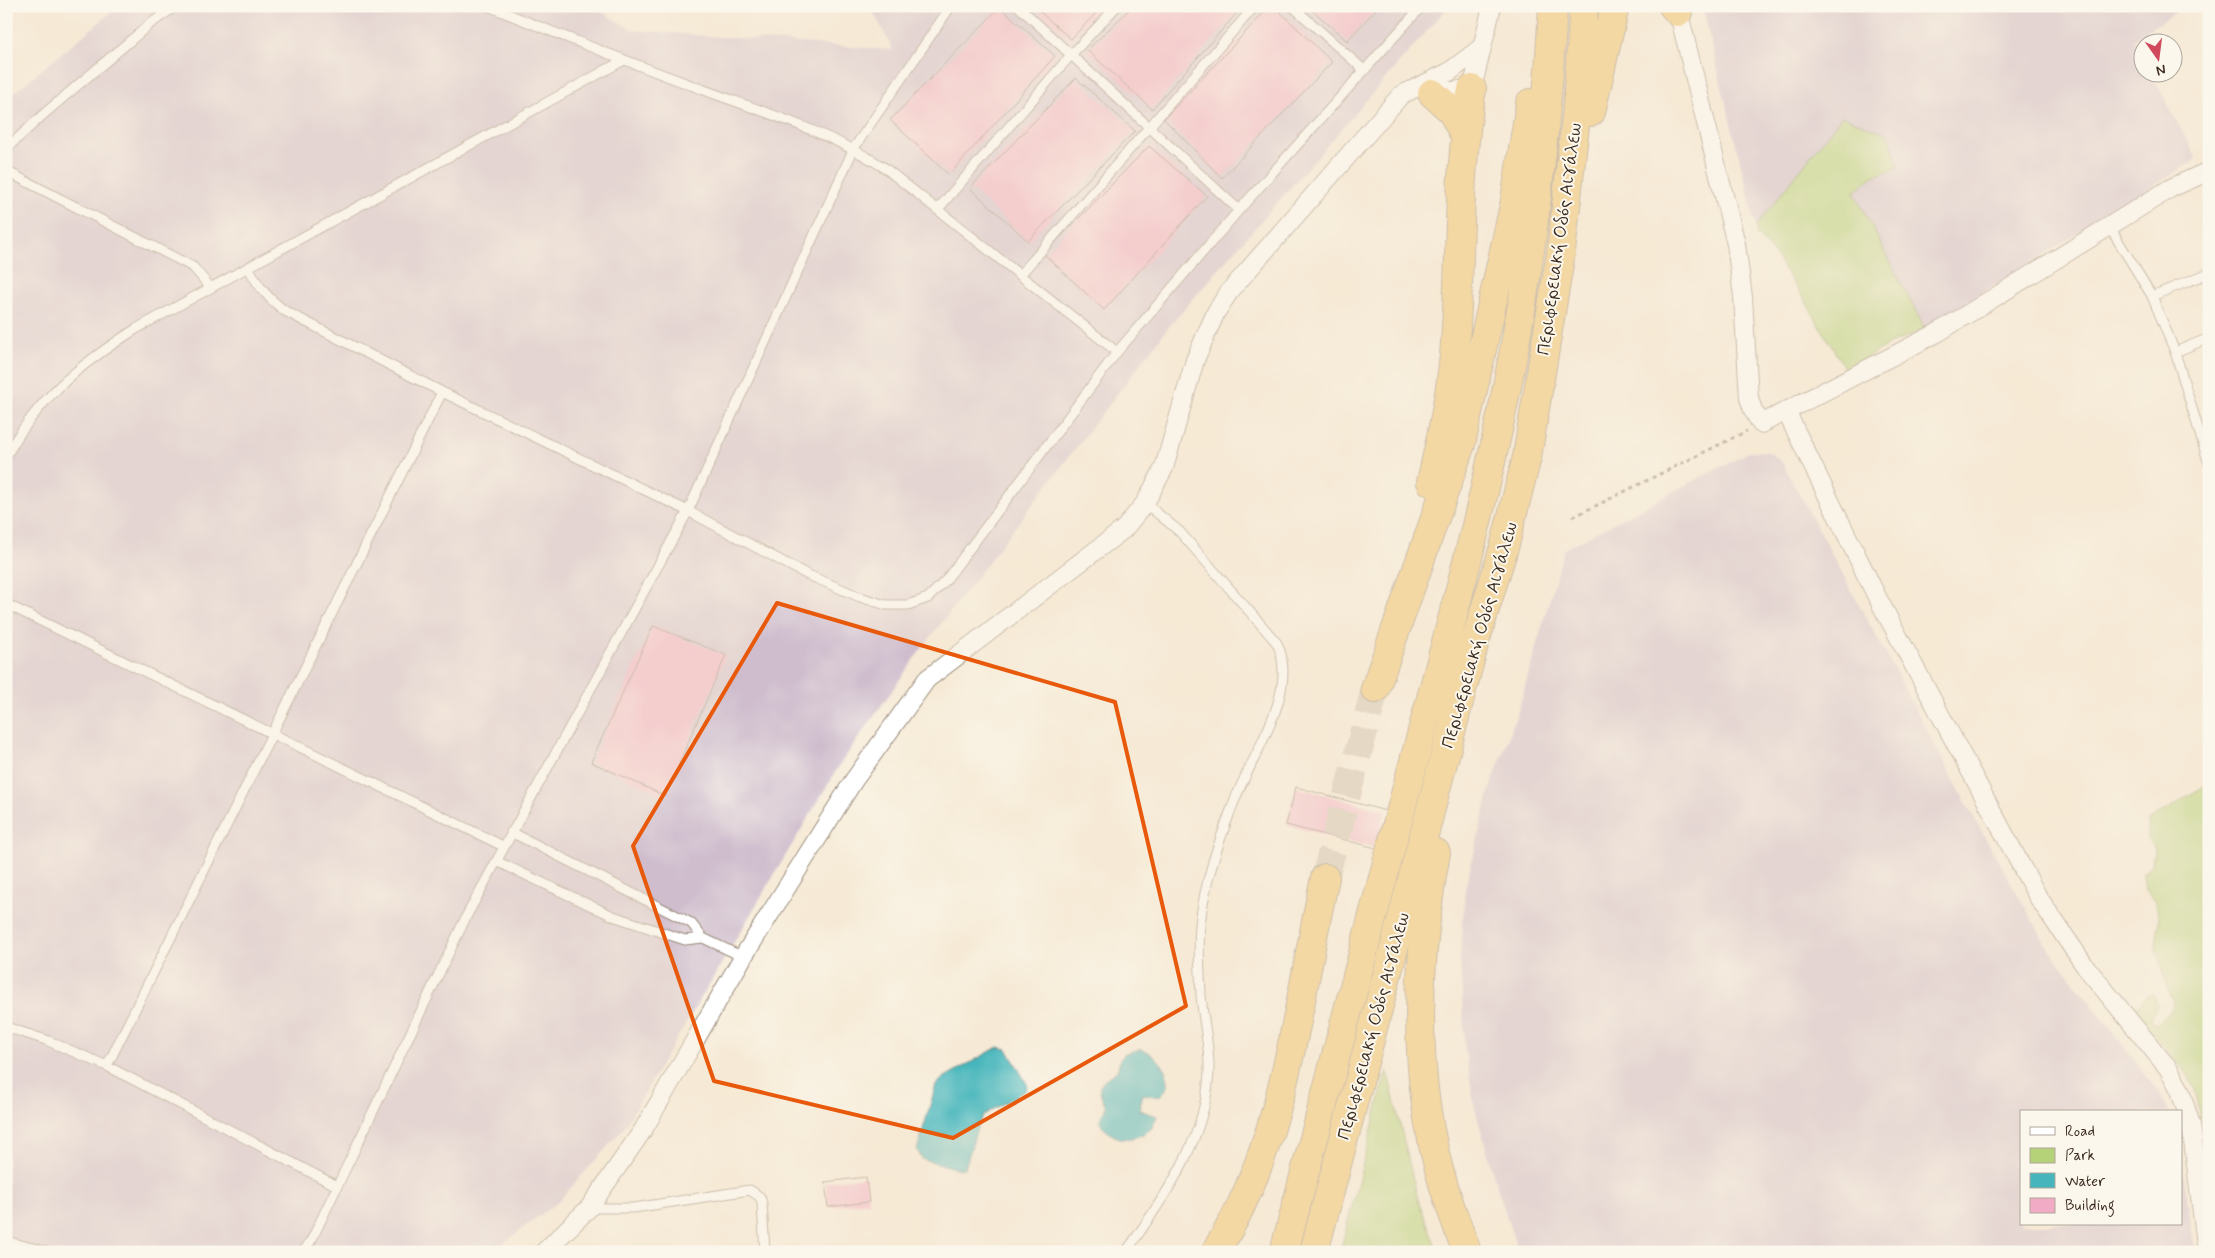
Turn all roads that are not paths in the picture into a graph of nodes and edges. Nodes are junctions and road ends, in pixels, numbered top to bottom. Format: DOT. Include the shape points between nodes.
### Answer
graph roads {
  1 [pos="176,6"];
  2 [pos="488,6"];
  3 [pos="951,6"];
  4 [pos="1018,6"];
  5 [pos="1117,6"];
  6 [pos="1255,6"];
  7 [pos="1292,6"];
  8 [pos="1422,6"];
  9 [pos="1492,6"];
  10 [pos="1540,6"];
  11 [pos="1553,6"];
  12 [pos="1584,6"];
  13 [pos="1615,6"];
  14 [pos="1628,6"];
  15 [pos="1676,8"];
  16 [pos="1607,41"];
  17 [pos="1482,47"];
  18 [pos="1071,56"];
  19 [pos="624,60"];
  20 [pos="1364,70"];
  21 [pos="1472,89"];
  22 [pos="1432,93"];
  23 [pos="1401,95"];
  24 [pos="1148,126"];
  25 [pos="1464,134"];
  26 [pos="854,148"];
  27 [pos="6,149"];
  28 [pos="2209,171"];
  29 [pos="6,172"];
  30 [pos="938,210"];
  31 [pos="1239,210"];
  32 [pos="2109,226"];
  33 [pos="249,268"];
  34 [pos="2209,273"];
  35 [pos="1020,275"];
  36 [pos="211,288"];
  37 [pos="2152,296"];
  38 [pos="2209,338"];
  39 [pos="1544,350"];
  40 [pos="1118,352"];
  41 [pos="2175,352"];
  42 [pos="442,392"];
  43 [pos="1786,411"];
  44 [pos="6,456"];
  45 [pos="2209,464"];
  46 [pos="1145,503"];
  47 [pos="688,511"];
  48 [pos="6,604"];
  49 [pos="1391,640"];
  50 [pos="1474,645"];
  51 [pos="1375,689"];
  52 [pos="272,734"];
  53 [pos="511,832"];
  54 [pos="503,846"];
  55 [pos="496,861"];
  56 [pos="1325,878"];
  57 [pos="703,938"];
  58 [pos="743,957"];
  59 [pos="6,1027"];
  60 [pos="107,1066"];
  61 [pos="337,1186"];
  62 [pos="589,1208"];
  63 [pos="6,1241"];
  64 [pos="48,1252"];
  65 [pos="303,1252"];
  66 [pos="544,1252"];
  67 [pos="765,1252"];
  68 [pos="1126,1252"];
  69 [pos="1215,1252"];
  70 [pos="1284,1252"];
  71 [pos="1314,1252"];
  72 [pos="1467,1252"];
  73 [pos="2208,1252"];
  1 -- 27 [label="lane" via="142,30"];
  2 -- 19 [label="lane"];
  3 -- 26 [label="lane"];
  4 -- 18 [label="lane"];
  5 -- 18 [label="lane"];
  6 -- 24 [label="lane"];
  7 -- 20 [label="lane"];
  8 -- 20 [label="lane"];
  9 -- 17 [label="street"];
  10 -- 49 [label="highway" via="1529,112 1516,193 1461,444"];
  11 -- 70 [label="highway, Περιφερειακή Οδός Αιγάλεω" via="1539,195 1514,353 1496,438 1447,638"];
  12 -- 39 [label="highway, Περιφερειακή Οδός Αιγάλεω" via="1561,252"];
  13 -- 16 [label="highway"];
  14 -- 16 [label="highway"];
  15 -- 43 [label="street" via="1736,244 1743,297 1749,398 1761,424"];
  16 -- 39 [label="highway" via="1588,130 1566,296"];
  17 -- 21 [label="street"];
  17 -- 23 [label="street" via="1449,72"];
  18 -- 24 [label="lane"];
  18 -- 30 [label="lane"];
  19 -- 26 [label="lane"];
  19 -- 33 [label="lane"];
  20 -- 31 [label="lane"];
  21 -- 22 [label="street"];
  21 -- 25 [label="highway"];
  22 -- 23 [label="street"];
  22 -- 25 [label="highway" via="1451,110"];
  23 -- 46 [label="street" via="1244,272 1216,312 1195,360 1164,468"];
  24 -- 31 [label="lane"];
  24 -- 35 [label="lane"];
  25 -- 49 [label="highway" via="1450,386 1442,437"];
  26 -- 30 [label="lane"];
  26 -- 47 [label="lane"];
  28 -- 32 [label="street" via="2171,188"];
  29 -- 36 [label="lane" via="193,267"];
  30 -- 35 [label="lane"];
  31 -- 40 [label="lane"];
  32 -- 37 [label="lane"];
  32 -- 43 [label="street" via="1937,333"];
  33 -- 36 [label="lane"];
  33 -- 42 [label="lane" via="268,298 285,311"];
  34 -- 37 [label="lane"];
  35 -- 40 [label="lane"];
  36 -- 44 [label="lane" via="94,356 56,388 30,418"];
  37 -- 41 [label="lane"];
  38 -- 41 [label="lane"];
  39 -- 50 [label="highway, Περιφερειακή Οδός Αιγάλεω" via="1527,457"];
  40 -- 47 [label="lane" via="946,580 928,598 908,605 886,605 860,597 806,574"];
  41 -- 45 [label="lane"];
  42 -- 47 [label="lane"];
  42 -- 52 [label="lane"];
  43 -- 73 [label="street" via="1848,542 2038,897 2085,966 2168,1068 2180,1090 2191,1125"];
  46 -- 58 [label="street" via="1124,529 928,679 854,780"];
  46 -- 68 [label="lane" via="1184,537 1277,643 1283,655 1284,672 1270,722 1235,798 1216,851 1200,923 1202,997 1209,1057 1202,1117 1192,1148 1159,1205"];
  47 -- 53 [label="lane"];
  48 -- 52 [label="lane"];
  49 -- 51 [label="highway"];
  50 -- 71 [label="highway, Περιφερειακή Οδός Αιγάλεω"];
  50 -- 72 [label="highway" via="1463,737 1431,880 1420,1019 1434,1148"];
  52 -- 54 [label="lane"];
  52 -- 60 [label="lane"];
  53 -- 54 [label="lane"];
  53 -- 57 [label="lane" via="691,923"];
  54 -- 55 [label="lane"];
  55 -- 57 [label="lane" via="613,916 685,940"];
  55 -- 61 [label="lane"];
  56 -- 69 [label="highway" via="1272,1125 1245,1194"];
  57 -- 58 [label="lane"];
  58 -- 62 [label="street" via="643,1130"];
  59 -- 60 [label="lane"];
  60 -- 61 [label="lane"];
  61 -- 65 [label="lane"];
  62 -- 66 [label="street"];
  62 -- 67 [label="lane" via="634,1208 750,1190 760,1197 762,1203"];
  63 -- 64 [label="lane"];
}
